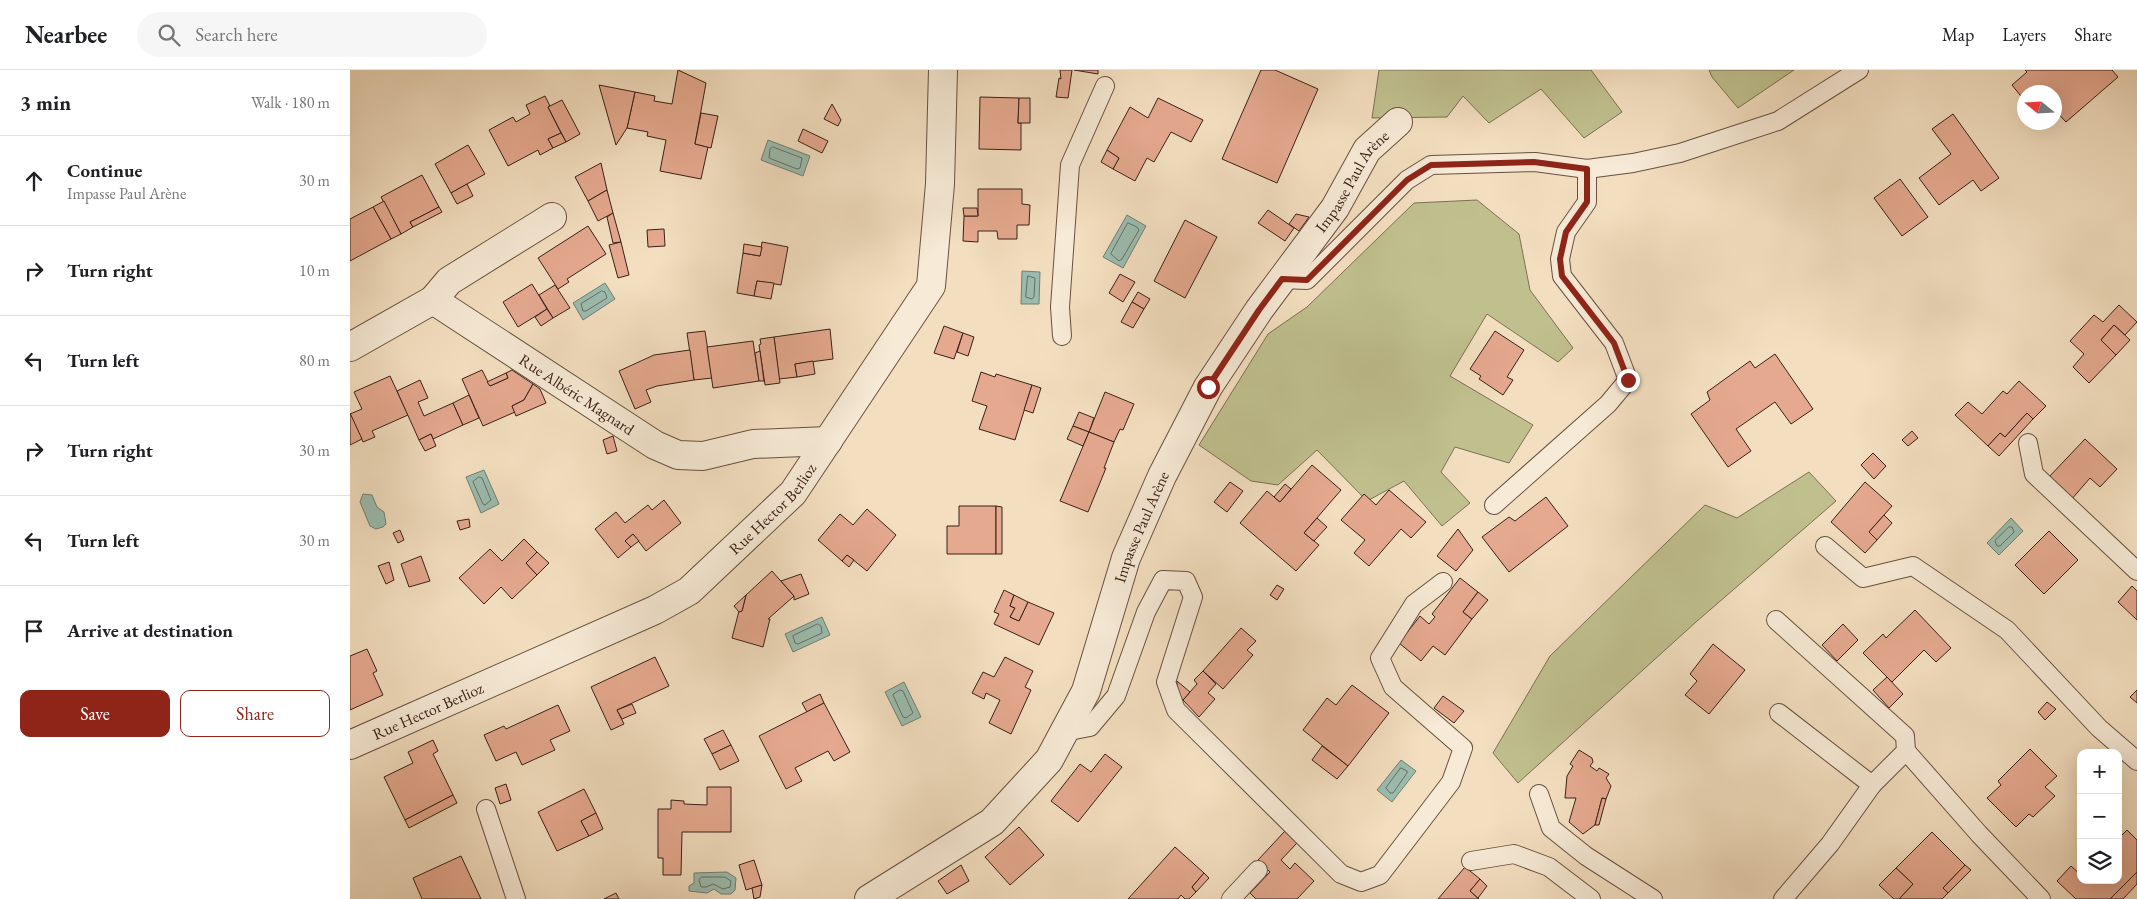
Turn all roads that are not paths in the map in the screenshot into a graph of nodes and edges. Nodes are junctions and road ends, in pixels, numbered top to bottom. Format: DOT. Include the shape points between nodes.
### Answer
graph roads {
  1 [pos="943,70"];
  2 [pos="1859,70"];
  3 [pos="1104,86"];
  4 [pos="1398,122"];
  5 [pos="1587,169"];
  6 [pos="552,217"];
  7 [pos="1282,279"];
  8 [pos="433,300"];
  9 [pos="1062,336"];
  10 [pos="350,347"];
  11 [pos="828,442"];
  12 [pos="2028,443"];
  13 [pos="1494,505"];
  14 [pos="1826,546"];
  15 [pos="2137,570"];
  16 [pos="1443,582"];
  17 [pos="1776,620"];
  18 [pos="1779,713"];
  19 [pos="1064,732"];
  20 [pos="350,746"];
  21 [pos="1906,751"];
  22 [pos="2137,761"];
  23 [pos="1872,785"];
  24 [pos="1539,794"];
  25 [pos="486,809"];
  26 [pos="1471,861"];
  27 [pos="1258,870"];
  28 [pos="516,899"];
  29 [pos="869,899"];
  30 [pos="1231,899"];
  31 [pos="1591,899"];
  32 [pos="1653,899"];
  33 [pos="1783,899"];
  34 [pos="2041,899"];
  1 -- 11 [label="street, Rue Hector Berlioz" via="940,184 931,286"];
  2 -- 5 [label="lane" via="1778,121 1680,153 1633,164"];
  3 -- 9 [label="lane" via="1070,165 1060,307"];
  4 -- 7 [label="street, Impasse Paul Arène" via="1367,150 1335,208"];
  5 -- 7 [label="lane" via="1534,162 1431,165 1407,180 1307,280"];
  5 -- 13 [label="lane" via="1587,202 1566,232 1560,259 1562,276 1614,343 1628,380 1608,404"];
  6 -- 8 [label="street" via="449,280"];
  7 -- 19 [label="street, Impasse Paul Arène" via="1208,387 1162,476 1126,558 1086,691"];
  8 -- 10 [label="street"];
  8 -- 11 [label="street, Rue Albéric Magnard" via="655,445 678,455 703,456 753,444"];
  11 -- 20 [label="street, Rue Hector Berlioz" via="793,493 689,591 655,610"];
  12 -- 15 [label="lane" via="2034,474"];
  14 -- 22 [label="lane" via="1863,578 1913,566 2007,630 2100,728"];
  16 -- 19 [label="lane" via="1414,604 1380,658 1393,687 1463,748 1451,782 1380,875 1360,882 1341,874 1176,710 1166,682 1193,597 1186,581 1163,580 1146,612 1116,696 1090,727"];
  17 -- 21 [label="lane" via="1905,736"];
  18 -- 23 [label="lane"];
  19 -- 29 [label="street, Impasse Paul Arène" via="1049,760 992,822"];
  21 -- 23 [label="lane"];
  21 -- 34 [label="lane"];
  23 -- 33 [label="lane" via="1830,844"];
  24 -- 32 [label="lane" via="1551,828 1586,856"];
  25 -- 28 [label="lane"];
  26 -- 31 [label="lane" via="1514,854 1549,867"];
  27 -- 30 [label="lane"];
}
